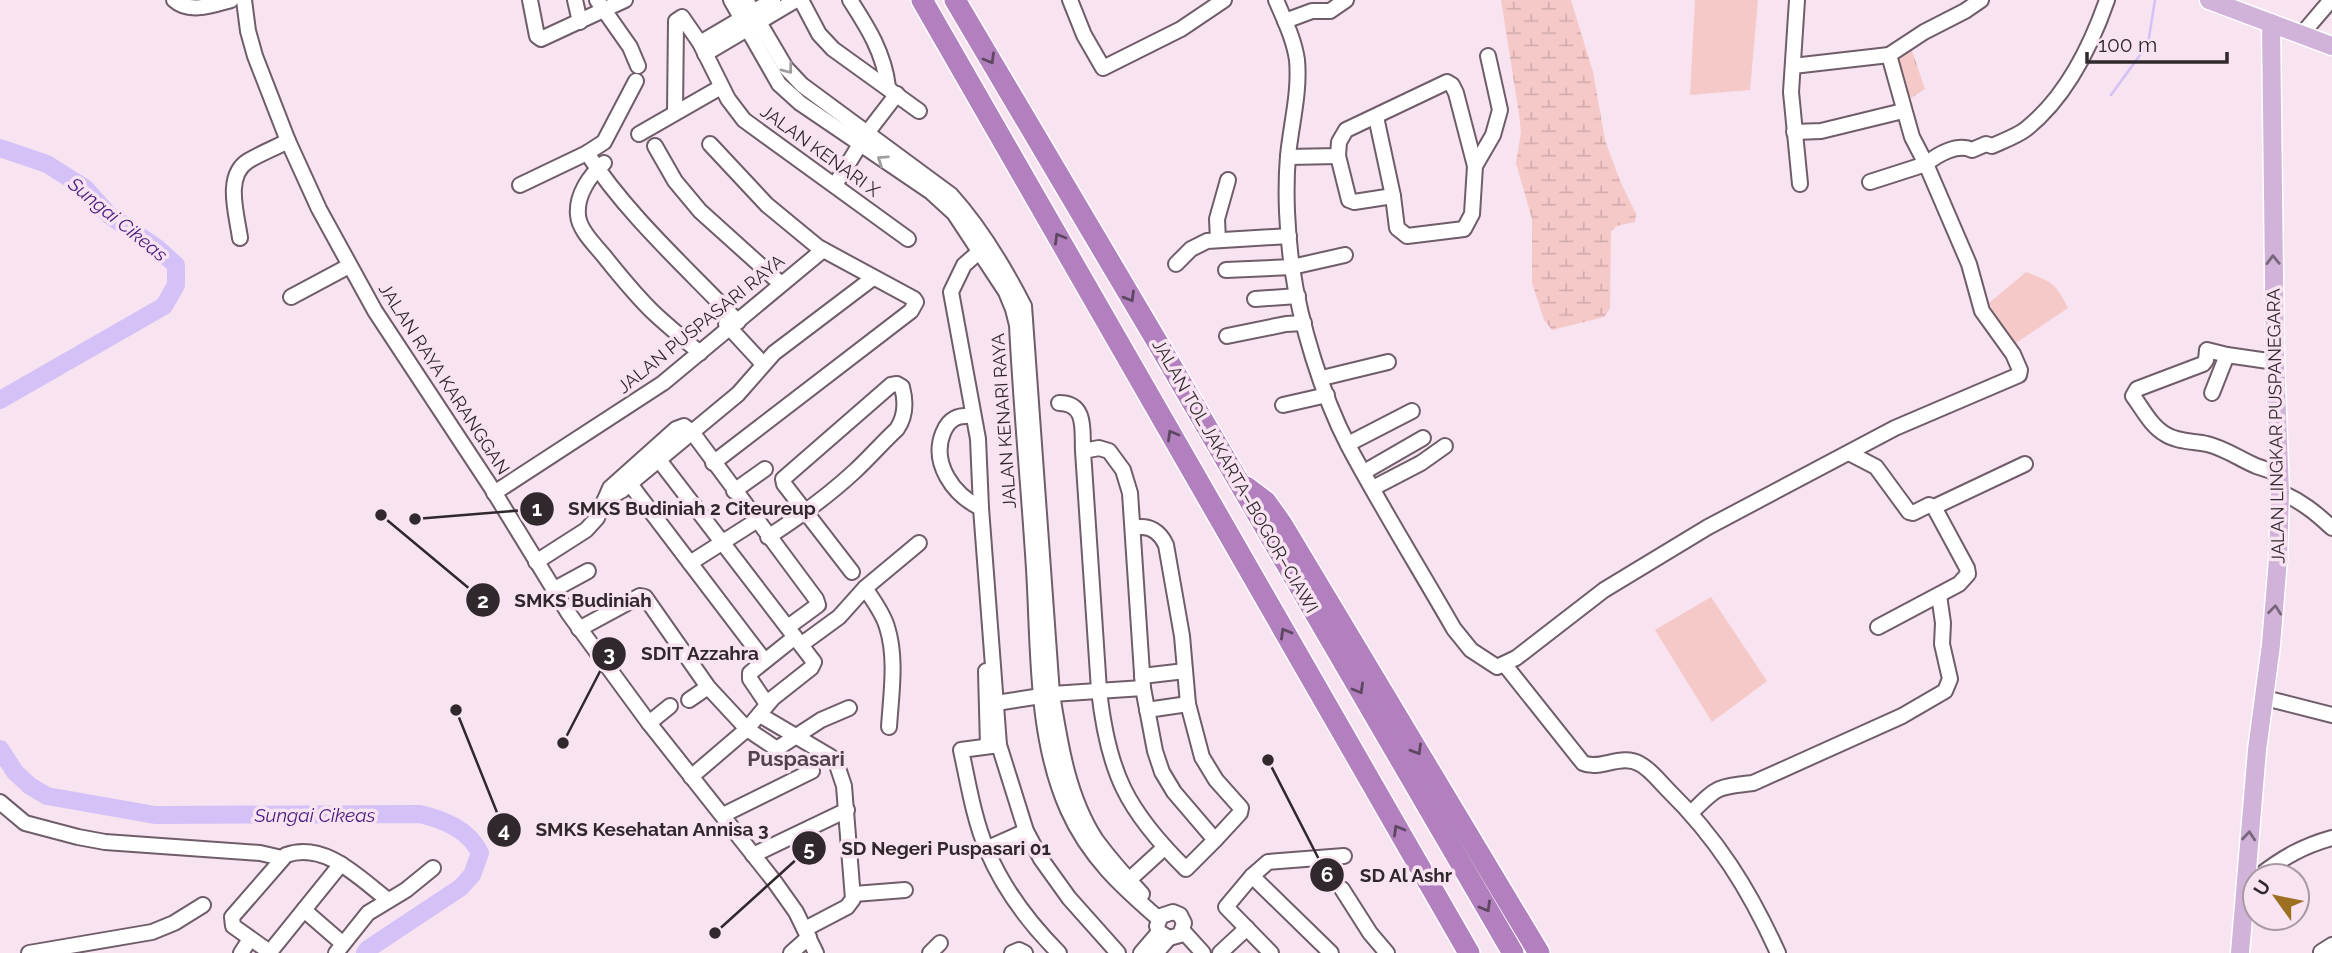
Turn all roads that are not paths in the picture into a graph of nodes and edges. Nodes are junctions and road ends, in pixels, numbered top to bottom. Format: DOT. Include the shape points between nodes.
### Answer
graph roads {
  1 [pos="174,0"];
  2 [pos="231,0"];
  3 [pos="244,0"];
  4 [pos="530,0"];
  5 [pos="575,0"];
  6 [pos="625,0"];
  7 [pos="731,0"];
  8 [pos="773,0"];
  9 [pos="799,0"];
  10 [pos="850,0"];
  11 [pos="922,0"];
  12 [pos="955,0"];
  13 [pos="1070,0"];
  14 [pos="1224,0"];
  15 [pos="1276,0"];
  16 [pos="1346,0"];
  17 [pos="1797,0"];
  18 [pos="1981,0"];
  19 [pos="2107,0"];
  20 [pos="2209,0"];
  21 [pos="2326,1"];
  22 [pos="601,5"];
  23 [pos="749,16"];
  24 [pos="1285,21"];
  25 [pos="580,22"];
  26 [pos="2271,23"];
  27 [pos="2302,34"];
  28 [pos="2332,46"];
  29 [pos="702,48"];
  30 [pos="1889,55"];
  31 [pos="1488,56"];
  32 [pos="1793,66"];
  33 [pos="721,87"];
  34 [pos="892,90"];
  35 [pos="919,111"];
  36 [pos="1903,111"];
  37 [pos="675,112"];
  38 [pos="1376,117"];
  39 [pos="1794,132"];
  40 [pos="639,134"];
  41 [pos="864,139"];
  42 [pos="288,141"];
  43 [pos="710,144"];
  44 [pos="655,146"];
  45 [pos="591,151"];
  46 [pos="1338,156"];
  47 [pos="1288,157"];
  48 [pos="1926,164"];
  49 [pos="601,166"];
  50 [pos="1475,166"];
  51 [pos="1228,180"];
  52 [pos="1870,182"];
  53 [pos="835,184"];
  54 [pos="1800,184"];
  55 [pos="520,185"];
  56 [pos="1393,197"];
  57 [pos="1289,236"];
  58 [pos="240,238"];
  59 [pos="908,239"];
  60 [pos="1218,240"];
  61 [pos="821,249"];
  62 [pos="1345,255"];
  63 [pos="987,256"];
  64 [pos="1176,264"];
  65 [pos="349,266"];
  66 [pos="1292,267"];
  67 [pos="1226,271"];
  68 [pos="873,278"];
  69 [pos="779,282"];
  70 [pos="1298,296"];
  71 [pos="291,297"];
  72 [pos="1255,299"];
  73 [pos="735,321"];
  74 [pos="1304,323"];
  75 [pos="1227,336"];
  76 [pos="698,351"];
  77 [pos="2227,355"];
  78 [pos="1388,362"];
  79 [pos="2275,362"];
  80 [pos="763,365"];
  81 [pos="1322,378"];
  82 [pos="2212,393"];
  83 [pos="1327,395"];
  84 [pos="1059,402"];
  85 [pos="1283,405"];
  86 [pos="1412,411"];
  87 [pos="973,416"];
  88 [pos="692,432"];
  89 [pos="1423,439"];
  90 [pos="1348,444"];
  91 [pos="1445,446"];
  92 [pos="1083,451"];
  93 [pos="1849,453"];
  94 [pos="659,460"];
  95 [pos="713,463"];
  96 [pos="2025,464"];
  97 [pos="765,469"];
  98 [pos="1364,471"];
  99 [pos="2279,472"];
  100 [pos="1238,482"];
  101 [pos="630,484"];
  102 [pos="1373,488"];
  103 [pos="492,490"];
  104 [pos="734,491"];
  105 [pos="2280,492"];
  106 [pos="605,500"];
  107 [pos="1934,507"];
  108 [pos="981,508"];
  109 [pos="805,513"];
  110 [pos="756,521"];
  111 [pos="1134,528"];
  112 [pos="2331,528"];
  113 [pos="768,537"];
  114 [pos="723,543"];
  115 [pos="919,543"];
  116 [pos="536,562"];
  117 [pos="691,564"];
  118 [pos="588,571"];
  119 [pos="852,572"];
  120 [pos="865,588"];
  121 [pos="553,590"];
  122 [pos="1939,594"];
  123 [pos="1878,627"];
  124 [pos="579,629"];
  125 [pos="795,636"];
  126 [pos="764,660"];
  127 [pos="1505,665"];
  128 [pos="1185,671"];
  129 [pos="1142,682"];
  130 [pos="708,687"];
  131 [pos="1099,690"];
  132 [pos="1046,695"];
  133 [pos="2265,698"];
  134 [pos="689,700"];
  135 [pos="992,704"];
  136 [pos="1188,704"];
  137 [pos="670,706"];
  138 [pos="849,708"];
  139 [pos="763,710"];
  140 [pos="1147,710"];
  141 [pos="2332,715"];
  142 [pos="649,723"];
  143 [pos="890,727"];
  144 [pos="747,729"];
  145 [pos="796,735"];
  146 [pos="994,746"];
  147 [pos="812,771"];
  148 [pos="691,777"];
  149 [pos="1,805"];
  150 [pos="847,810"];
  151 [pos="1691,813"];
  152 [pos="723,815"];
  153 [pos="1026,831"];
  154 [pos="2332,838"];
  155 [pos="1215,841"];
  156 [pos="1165,847"];
  157 [pos="986,849"];
  158 [pos="753,855"];
  159 [pos="1344,856"];
  160 [pos="282,858"];
  161 [pos="2254,862"];
  162 [pos="2276,862"];
  163 [pos="341,864"];
  164 [pos="433,868"];
  165 [pos="1252,876"];
  166 [pos="1129,880"];
  167 [pos="1342,888"];
  168 [pos="905,890"];
  169 [pos="854,894"];
  170 [pos="388,900"];
  171 [pos="203,905"];
  172 [pos="303,910"];
  173 [pos="1247,928"];
  174 [pos="1168,929"];
  175 [pos="2244,932"];
  176 [pos="807,933"];
  177 [pos="250,939"];
  178 [pos="339,948"];
  179 [pos="271,952"];
  180 [pos="1114,952"];
  181 [pos="29,953"];
  182 [pos="241,953"];
  183 [pos="791,953"];
  184 [pos="816,953"];
  185 [pos="1012,953"];
  186 [pos="1025,953"];
  187 [pos="1059,953"];
  188 [pos="1141,953"];
  189 [pos="1156,953"];
  190 [pos="1191,953"];
  191 [pos="1203,953"];
  192 [pos="1220,953"];
  193 [pos="1271,953"];
  194 [pos="1331,953"];
  195 [pos="1387,953"];
  196 [pos="1469,953"];
  197 [pos="1513,953"];
  198 [pos="1539,953"];
  199 [pos="1778,953"];
  200 [pos="2240,953"];
  1 -- 2 [label="street" via="192,8"];
  3 -- 42 [label="street, JALAN RAYA KARANGGAN" via="255,56"];
  4 -- 25 [label="street" via="539,39"];
  5 -- 25 [label="street"];
  6 -- 22 [label="street"];
  7 -- 23 [label="street, JALAN KENARI RAYA"];
  8 -- 23 [label="street"];
  9 -- 23 [label="street"];
  9 -- 34 [label="street" via="825,41"];
  10 -- 34 [label="street" via="880,50"];
  196 -- 11 [label="highway, JALAN TOL JAKARTA–BOGOR–CIAWI, one-way"];
  12 -- 100 [label="highway, JALAN TOL JAKARTA–BOGOR–CIAWI, one-way"];
  13 -- 14 [label="street" via="1103,68 1181,29"];
  15 -- 24 [label="street"];
  16 -- 24 [label="street" via="1330,10"];
  17 -- 32 [label="street"];
  18 -- 30 [label="street"];
  19 -- 48 [label="street" via="2079,62 2054,102 2025,130 1993,146 1957,148"];
  20 -- 26 [label="main road"];
  21 -- 27 [label="street"];
  22 -- 25 [label="street"];
  22 -- 45 [label="street" via="630,47 637,73 607,138"];
  23 -- 29 [label="street"];
  23 -- 41 [label="street, JALAN KENARI RAYA" via="779,84 800,103"];
  24 -- 47 [label="street" via="1294,44 1297,73"];
  26 -- 27 [label="main road"];
  79 -- 26 [label="main road, JALAN LINGKAR PUSPANEGARA, one-way"];
  27 -- 28 [label="main road"];
  29 -- 33 [label="street, JALAN KENARI X"];
  29 -- 37 [label="street, JALAN KENARI X" via="680,17 676,21"];
  30 -- 32 [label="street"];
  30 -- 36 [label="street"];
  31 -- 50 [label="street" via="1500,110 1493,135"];
  32 -- 39 [label="street"];
  33 -- 37 [label="street"];
  33 -- 53 [label="street, JALAN KENARI X" via="744,120"];
  34 -- 35 [label="street"];
  34 -- 41 [label="street"];
  36 -- 39 [label="street" via="1821,131"];
  36 -- 48 [label="street"];
  37 -- 40 [label="street"];
  38 -- 46 [label="street" via="1346,130"];
  38 -- 50 [label="street" via="1447,82 1456,93"];
  38 -- 56 [label="street"];
  39 -- 54 [label="street"];
  41 -- 53 [label="street"];
  41 -- 63 [label="street, JALAN KENARI RAYA" via="941,200"];
  42 -- 58 [label="street" via="239,170 234,193"];
  42 -- 65 [label="street, JALAN RAYA KARANGGAN"];
  43 -- 61 [label="street" via="767,205"];
  44 -- 69 [label="street" via="700,211"];
  45 -- 49 [label="street"];
  45 -- 55 [label="street"];
  46 -- 47 [label="street"];
  46 -- 56 [label="street" via="1349,200"];
  47 -- 57 [label="street"];
  48 -- 52 [label="street"];
  48 -- 93 [label="street" via="1969,264 1984,315 2020,372"];
  49 -- 73 [label="street"];
  49 -- 76 [label="street" via="581,195 580,223 636,295"];
  50 -- 56 [label="street" via="1472,214 1460,230 1407,236 1397,228"];
  51 -- 60 [label="street" via="1217,219"];
  53 -- 59 [label="street, JALAN KENARI X"];
  57 -- 60 [label="street"];
  57 -- 66 [label="street"];
  60 -- 64 [label="street" via="1191,249"];
  61 -- 68 [label="street"];
  61 -- 69 [label="street, JALAN PUSPASARI RAYA"];
  62 -- 66 [label="street"];
  63 -- 87 [label="street" via="964,265 951,292"];
  63 -- 132 [label="street, JALAN KENARI RAYA" via="1013,309 1022,341"];
  65 -- 71 [label="street"];
  65 -- 103 [label="street, JALAN RAYA KARANGGAN"];
  66 -- 67 [label="street"];
  66 -- 70 [label="street"];
  68 -- 80 [label="street"];
  68 -- 95 [label="street" via="914,299 911,312"];
  69 -- 73 [label="street, JALAN PUSPASARI RAYA"];
  70 -- 72 [label="street"];
  70 -- 74 [label="street"];
  73 -- 76 [label="street, JALAN PUSPASARI RAYA"];
  73 -- 80 [label="street"];
  74 -- 75 [label="street"];
  74 -- 81 [label="street"];
  76 -- 103 [label="street, JALAN PUSPASARI RAYA"];
  77 -- 79 [label="street"];
  77 -- 82 [label="street"];
  77 -- 99 [label="street" via="2208,349 2203,364 2133,393 2163,433"];
  78 -- 81 [label="street"];
  79 -- 99 [label="main road, JALAN LINGKAR PUSPANEGARA"];
  80 -- 88 [label="street" via="738,394"];
  81 -- 83 [label="street"];
  83 -- 85 [label="street"];
  83 -- 90 [label="street"];
  84 -- 92 [label="street" via="1072,404 1079,413"];
  86 -- 90 [label="street"];
  87 -- 108 [label="street"];
  87 -- 108 [label="street" via="953,418 938,453 957,492"];
  88 -- 94 [label="street"];
  88 -- 95 [label="street"];
  88 -- 106 [label="street" via="684,426 676,429 614,483"];
  89 -- 98 [label="street"];
  90 -- 98 [label="street"];
  91 -- 102 [label="street"];
  92 -- 111 [label="street" via="1106,449 1123,470"];
  92 -- 131 [label="street"];
  93 -- 107 [label="street" via="1876,467 1909,512"];
  93 -- 127 [label="street" via="1768,493 1642,566"];
  94 -- 101 [label="street"];
  94 -- 114 [label="street"];
  95 -- 104 [label="street"];
  96 -- 107 [label="street"];
  97 -- 104 [label="street"];
  98 -- 102 [label="street"];
  99 -- 105 [label="main road, JALAN LINGKAR PUSPANEGARA"];
  100 -- 197 [label="highway, JALAN TOL JAKARTA–BOGOR–CIAWI, one-way"];
  100 -- 198 [label="highway, one-way" via="1266,502 1281,523"];
  101 -- 106 [label="street"];
  101 -- 117 [label="street"];
  102 -- 127 [label="street" via="1460,638 1494,666"];
  103 -- 116 [label="street, JALAN RAYA KARANGGAN"];
  104 -- 110 [label="street"];
  105 -- 112 [label="street" via="2316,512"];
  133 -- 105 [label="main road, JALAN LINGKAR PUSPANEGARA, one-way" via="2276,602"];
  106 -- 116 [label="street" via="586,530"];
  107 -- 122 [label="street" via="1968,573"];
  108 -- 135 [label="street"];
  109 -- 109 [label="street" via="784,484 784,477 891,385 901,386 904,413 897,429"];
  109 -- 113 [label="street"];
  109 -- 119 [label="street"];
  110 -- 113 [label="street"];
  110 -- 114 [label="street"];
  111 -- 128 [label="street" via="1152,529 1166,545"];
  111 -- 129 [label="street"];
  113 -- 125 [label="street" via="818,602"];
  114 -- 117 [label="street"];
  114 -- 125 [label="street"];
  115 -- 120 [label="street"];
  116 -- 121 [label="street, JALAN RAYA KARANGGAN"];
  117 -- 126 [label="street"];
  118 -- 121 [label="street"];
  120 -- 125 [label="street" via="839,617"];
  120 -- 143 [label="street" via="887,626 892,671"];
  121 -- 124 [label="street, JALAN RAYA KARANGGAN"];
  122 -- 123 [label="street"];
  122 -- 151 [label="street" via="1950,679 1941,695 1753,783 1716,789"];
  124 -- 130 [label="street" via="645,597"];
  124 -- 142 [label="street, JALAN RAYA KARANGGAN"];
  125 -- 126 [label="street"];
  125 -- 139 [label="street" via="814,660 813,666"];
  126 -- 139 [label="street" via="750,676"];
  127 -- 151 [label="street" via="1583,763 1639,763"];
  128 -- 129 [label="street"];
  128 -- 136 [label="street"];
  129 -- 131 [label="street"];
  129 -- 140 [label="street"];
  130 -- 134 [label="street"];
  130 -- 144 [label="street"];
  131 -- 132 [label="street"];
  131 -- 156 [label="street" via="1103,728 1122,789"];
  132 -- 135 [label="street"];
  132 -- 166 [label="street, JALAN KENARI RAYA" via="1080,807 1095,838"];
  132 -- 174 [label="street, JALAN KENARI RAYA" via="1054,768 1084,841 1114,880"];
  133 -- 141 [label="street"];
  161 -- 133 [label="main road, JALAN LINGKAR PUSPANEGARA, one-way" via="2257,750"];
  135 -- 146 [label="street"];
  136 -- 140 [label="street"];
  136 -- 155 [label="street" via="1202,757 1241,808"];
  137 -- 142 [label="street"];
  138 -- 145 [label="street"];
  139 -- 144 [label="street"];
  139 -- 145 [label="street"];
  140 -- 155 [label="street" via="1162,772"];
  142 -- 148 [label="street, JALAN RAYA KARANGGAN"];
  144 -- 145 [label="street" via="776,748"];
  144 -- 148 [label="street"];
  145 -- 150 [label="street" via="836,762"];
  146 -- 153 [label="street"];
  146 -- 157 [label="street" via="961,750"];
  147 -- 152 [label="street"];
  148 -- 152 [label="street, JALAN RAYA KARANGGAN"];
  149 -- 160 [label="street" via="25,823 78,837"];
  150 -- 158 [label="street"];
  150 -- 169 [label="street"];
  151 -- 199 [label="street" via="1736,872"];
  152 -- 158 [label="street, JALAN RAYA KARANGGAN"];
  153 -- 157 [label="street"];
  153 -- 180 [label="street" via="1055,880"];
  154 -- 162 [label="street"];
  155 -- 156 [label="street" via="1186,869"];
  156 -- 166 [label="street"];
  157 -- 187 [label="street" via="1011,894"];
  158 -- 176 [label="street, JALAN RAYA KARANGGAN"];
  159 -- 165 [label="street" via="1272,860"];
  160 -- 163 [label="street" via="297,853 323,854"];
  160 -- 177 [label="street" via="232,917 233,926"];
  163 -- 170 [label="street"];
  163 -- 172 [label="street"];
  164 -- 170 [label="street"];
  165 -- 173 [label="street" via="1226,907"];
  165 -- 194 [label="street"];
  166 -- 174 [label="street, JALAN KENARI RAYA"];
  167 -- 195 [label="street"];
  168 -- 169 [label="street"];
  169 -- 176 [label="street" via="852,902"];
  170 -- 178 [label="street" via="368,912"];
  171 -- 181 [label="street" via="152,932"];
  172 -- 178 [label="street"];
  172 -- 179 [label="street"];
  173 -- 192 [label="street"];
  173 -- 193 [label="street"];
  174 -- 188 [label="street"];
  174 -- 189 [label="street"];
  174 -- 190 [label="street, JALAN KENARI RAYA"];
  174 -- 191 [label="street, JALAN KENARI RAYA"];
  175 -- 200 [label="main road, JALAN LINGKAR PUSPANEGARA"];
  176 -- 183 [label="street"];
  176 -- 184 [label="street, JALAN RAYA KARANGGAN"];
  177 -- 179 [label="street"];
  177 -- 182 [label="street"];
  185 -- 186 [label="street"];
}
